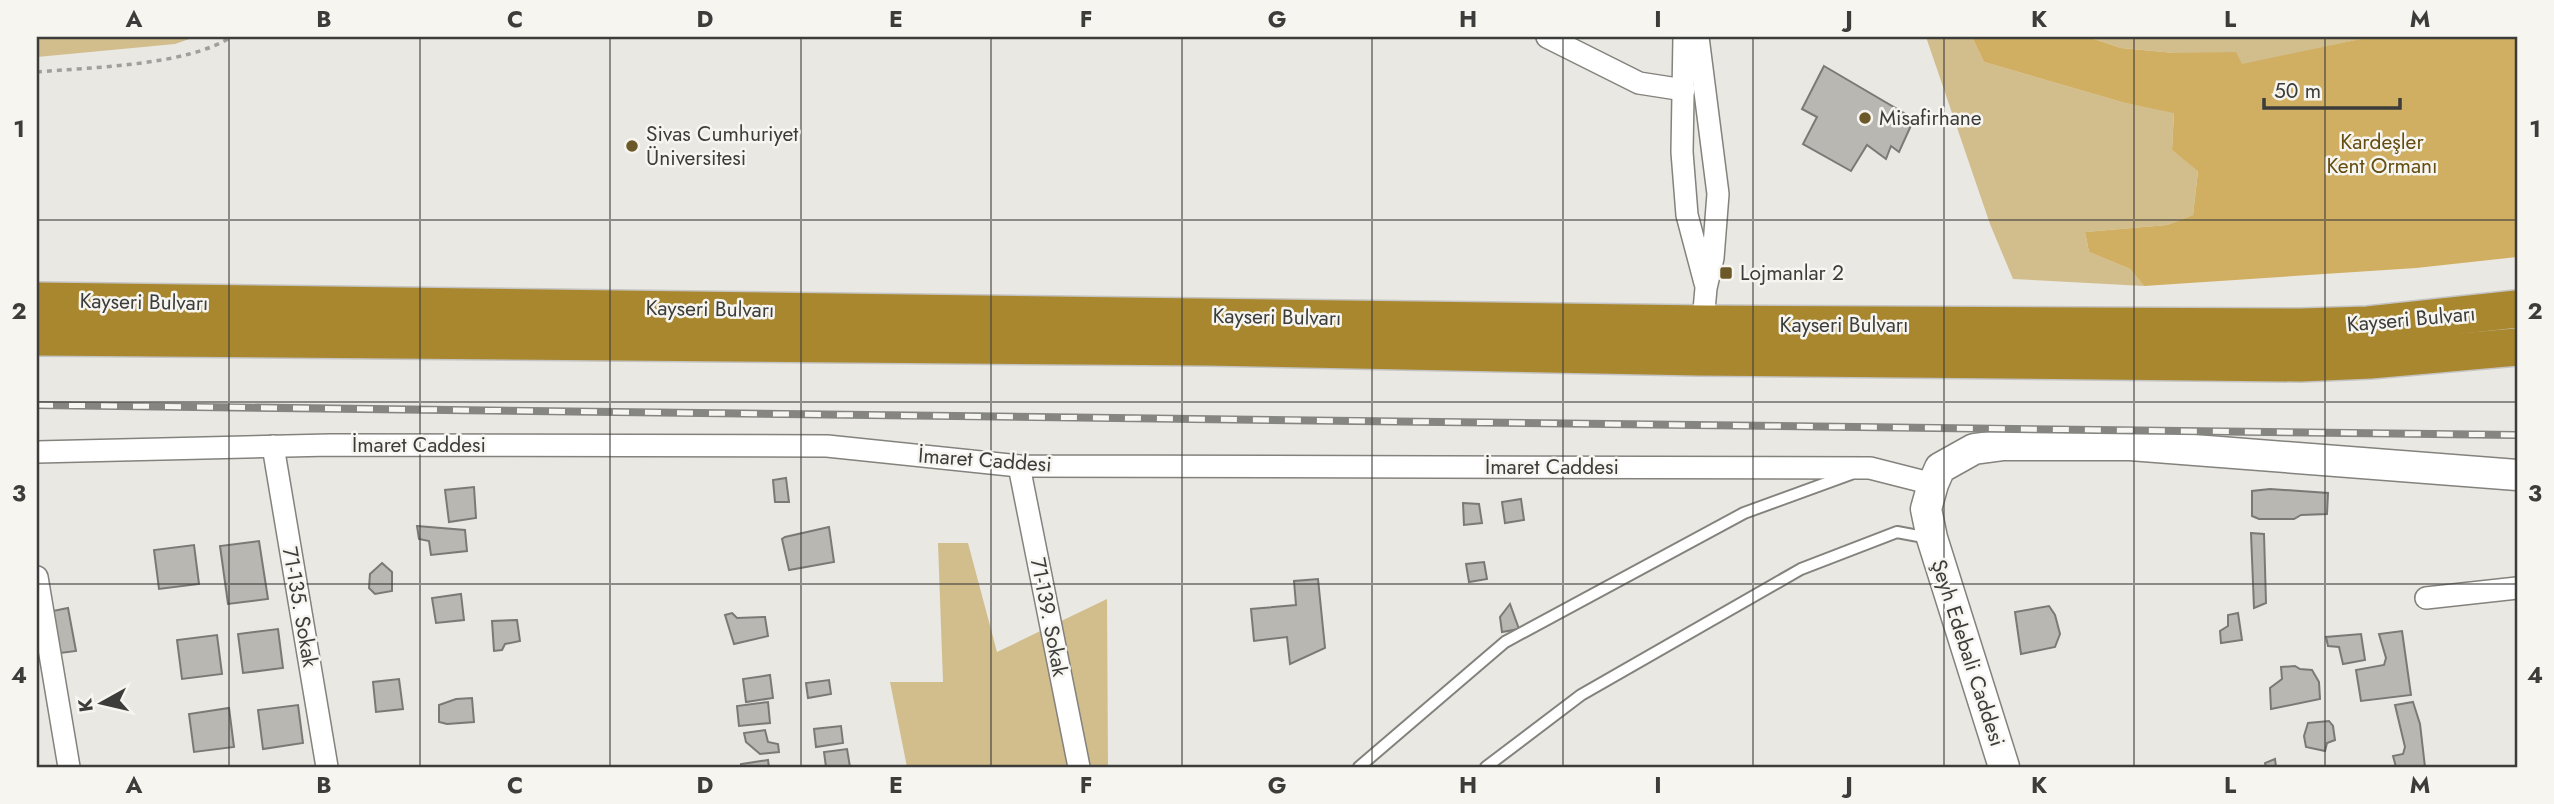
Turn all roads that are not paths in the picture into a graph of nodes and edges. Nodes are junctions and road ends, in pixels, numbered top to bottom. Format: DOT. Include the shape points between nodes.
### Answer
graph roads {
  1 [pos="1547,37"];
  2 [pos="1696,39"];
  3 [pos="1684,90"];
  4 [pos="1706,288"];
  5 [pos="37,301"];
  6 [pos="2517,309"];
  7 [pos="37,337"];
  8 [pos="1701,340"];
  9 [pos="2517,347"];
  10 [pos="273,446"];
  11 [pos="37,452"];
  12 [pos="1019,466"];
  13 [pos="1870,468"];
  14 [pos="2517,474"];
  15 [pos="1933,484"];
  16 [pos="1932,538"];
  17 [pos="37,577"];
  18 [pos="2517,588"];
  19 [pos="2426,598"];
  20 [pos="39,600"];
  21 [pos="69,767"];
  22 [pos="327,767"];
  23 [pos="1079,767"];
  24 [pos="1359,767"];
  25 [pos="1486,767"];
  26 [pos="2004,767"];
  1 -- 3 [label="street" via="1639,83"];
  2 -- 3 [label="street"];
  2 -- 4 [label="street" via="1718,194"];
  3 -- 4 [label="street" via="1687,215"];
  4 -- 8 [label="street"];
  5 -- 8 [label="highway, Kayseri Bulvarı"];
  6 -- 8 [label="highway, Kayseri Bulvarı" via="2368,325"];
  7 -- 8 [label="highway, Kayseri Bulvarı" via="1179,347"];
  8 -- 9 [label="highway, Kayseri Bulvarı" via="2300,363"];
  10 -- 11 [label="street, İmaret Caddesi"];
  10 -- 12 [label="street, İmaret Caddesi" via="827,446"];
  10 -- 22 [label="street, 71-135. Sokak"];
  12 -- 13 [label="street, İmaret Caddesi"];
  12 -- 23 [label="street, 71-139. Sokak"];
  13 -- 15 [label="street, İmaret Caddesi"];
  13 -- 24 [label="lane" via="1744,513 1505,642"];
  14 -- 15 [label="street" via="2130,446 2004,445 1974,449 1955,458 1940,468"];
  15 -- 16 [label="street, Şeyh Edebali Caddesi" via="1926,509"];
  16 -- 25 [label="lane" via="1897,532 1801,569 1581,695"];
  16 -- 26 [label="street, Şeyh Edebali Caddesi"];
  17 -- 20 [label="street"];
  18 -- 19 [label="street"];
  20 -- 21 [label="street"];
}
